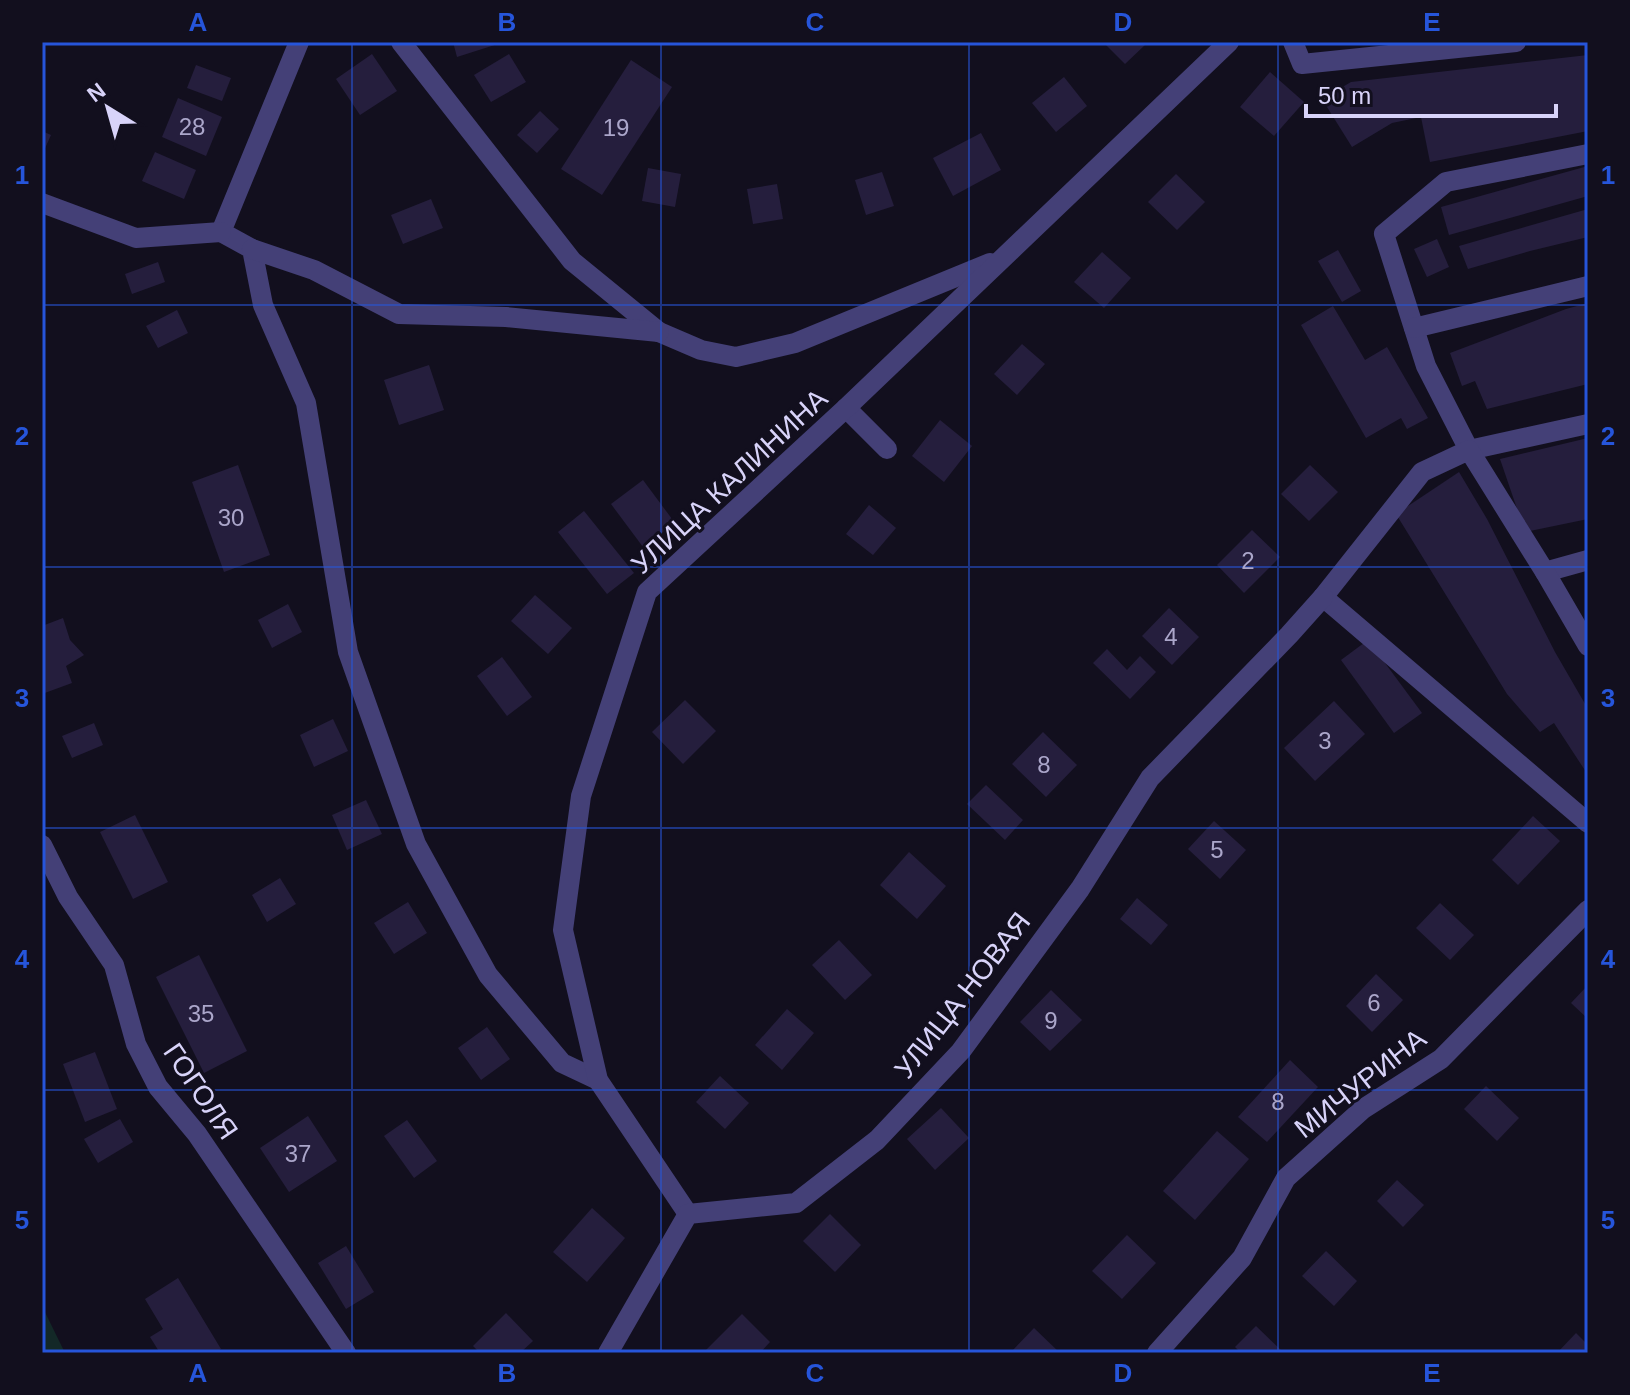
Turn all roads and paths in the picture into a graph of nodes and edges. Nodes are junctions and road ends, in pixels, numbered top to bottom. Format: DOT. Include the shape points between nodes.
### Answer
graph roads {
  1 [pos="299,42"];
  2 [pos="401,42"];
  3 [pos="1229,42"];
  4 [pos="1293,42"];
  5 [pos="1516,42"];
  6 [pos="1588,154"];
  7 [pos="42,203"];
  8 [pos="221,232"];
  9 [pos="252,249"];
  10 [pos="1001,258"];
  11 [pos="1588,286"];
  12 [pos="1414,328"];
  13 [pos="659,332"];
  14 [pos="846,408"];
  15 [pos="1588,424"];
  16 [pos="887,449"];
  17 [pos="1469,450"];
  18 [pos="1588,560"];
  19 [pos="1545,572"];
  20 [pos="1323,597"];
  21 [pos="1588,646"];
  22 [pos="1588,823"];
  23 [pos="42,845"];
  24 [pos="1588,910"];
  25 [pos="598,1080"];
  26 [pos="688,1214"];
  27 [pos="346,1353"];
  28 [pos="608,1353"];
  29 [pos="1157,1353"];
  1 -- 8 [label="street"];
  2 -- 13 [label="street, УЛИЦА КАЛИНИНА" via="572,261"];
  3 -- 10 [label="street, УЛИЦА КАЛИНИНА"];
  4 -- 5 [label="street" via="1302,64"];
  6 -- 12 [label="street" via="1446,182 1384,234"];
  7 -- 8 [label="street" via="136,238"];
  8 -- 9 [label="street, УЛИЦА КАЛИНИНА"];
  9 -- 13 [label="street, УЛИЦА КАЛИНИНА" via="314,270 399,314 506,317"];
  9 -- 25 [label="street" via="263,305 306,403 348,652 416,844 488,975 562,1063"];
  10 -- 13 [label="street, УЛИЦА КАЛИНИНА" via="795,343 736,357 701,350"];
  10 -- 14 [label="street, УЛИЦА КАЛИНИНА"];
  11 -- 12 [label="street"];
  12 -- 17 [label="street" via="1426,366"];
  14 -- 16 [label="street"];
  14 -- 25 [label="street, УЛИЦА КАЛИНИНА" via="647,592 581,796 563,930"];
  15 -- 17 [label="street, УЛИЦА НОВАЯ"];
  17 -- 19 [label="street"];
  17 -- 20 [label="street, УЛИЦА НОВАЯ" via="1422,472"];
  18 -- 19 [label="street"];
  19 -- 21 [label="street"];
  20 -- 22 [label="street"];
  20 -- 26 [label="street, УЛИЦА НОВАЯ" via="1150,778 1080,889 961,1051 877,1140 796,1203"];
  23 -- 27 [label="street, ГОГОЛЯ" via="68,897 114,965 136,1044 158,1087 197,1134"];
  24 -- 29 [label="street, МИЧУРИНА" via="1441,1059 1363,1109 1286,1178 1242,1258"];
  25 -- 26 [label="street, УЛИЦА КАЛИНИНА"];
  26 -- 28 [label="street"];
}
